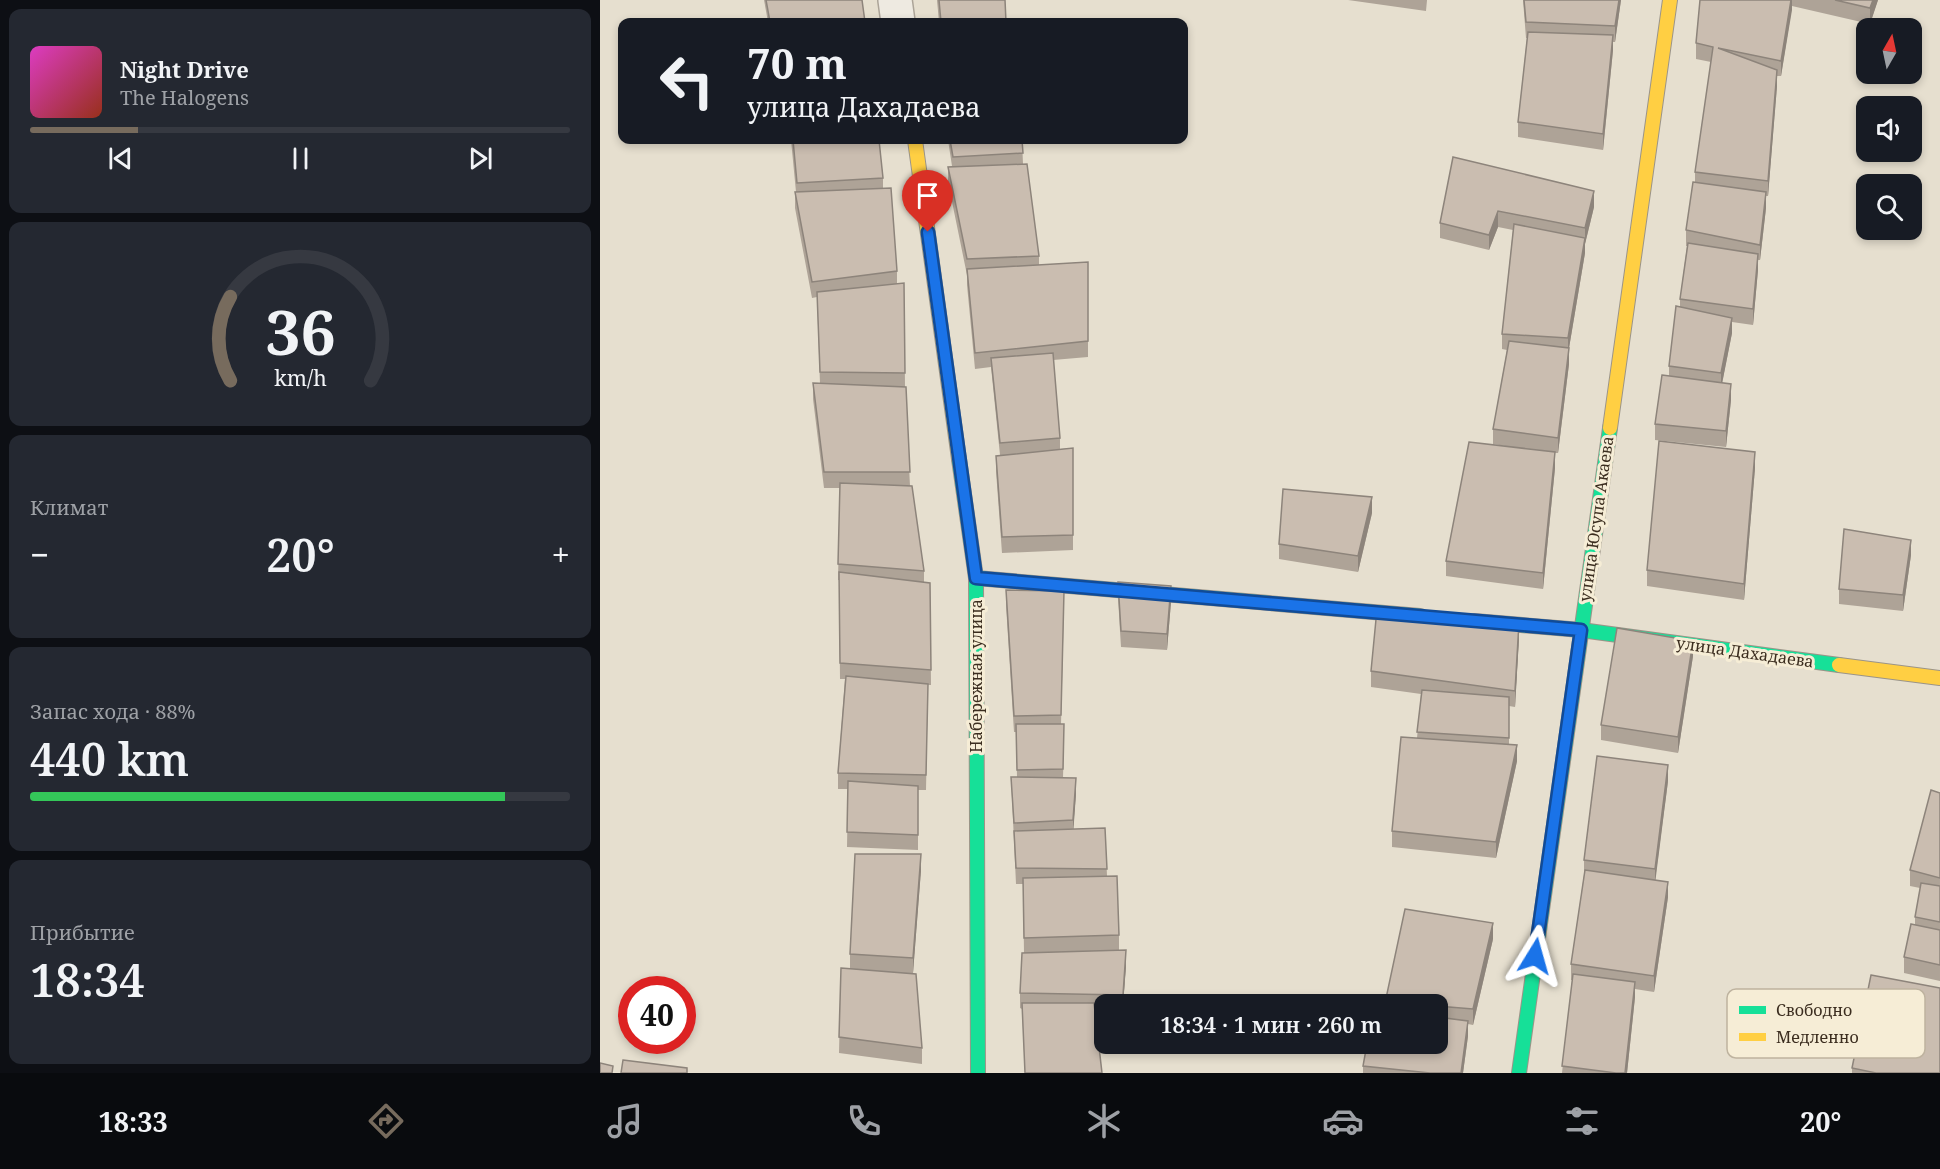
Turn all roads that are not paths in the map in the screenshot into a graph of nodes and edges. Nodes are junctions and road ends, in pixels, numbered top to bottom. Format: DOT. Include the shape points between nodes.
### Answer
graph roads {
  1 [pos="895,0"];
  2 [pos="1670,0"];
  3 [pos="897,18"];
  4 [pos="916,144"];
  5 [pos="976,578"];
  6 [pos="1438,618"];
  7 [pos="1462,620"];
  8 [pos="1581,630"];
  9 [pos="1940,678"];
  10 [pos="978,1073"];
  11 [pos="1519,1073"];
  1 -- 3 [label="street"];
  2 -- 8 [label="street, улица Юсупа Акаева"];
  4 -- 5 [label="street, Набережная улица"];
  5 -- 6 [label="street"];
  5 -- 10 [label="street, Набережная улица"];
  7 -- 8 [label="street, улица Дахадаева"];
  8 -- 9 [label="street, улица Дахадаева"];
  8 -- 11 [label="street, улица Юсупа Акаева"];
}
